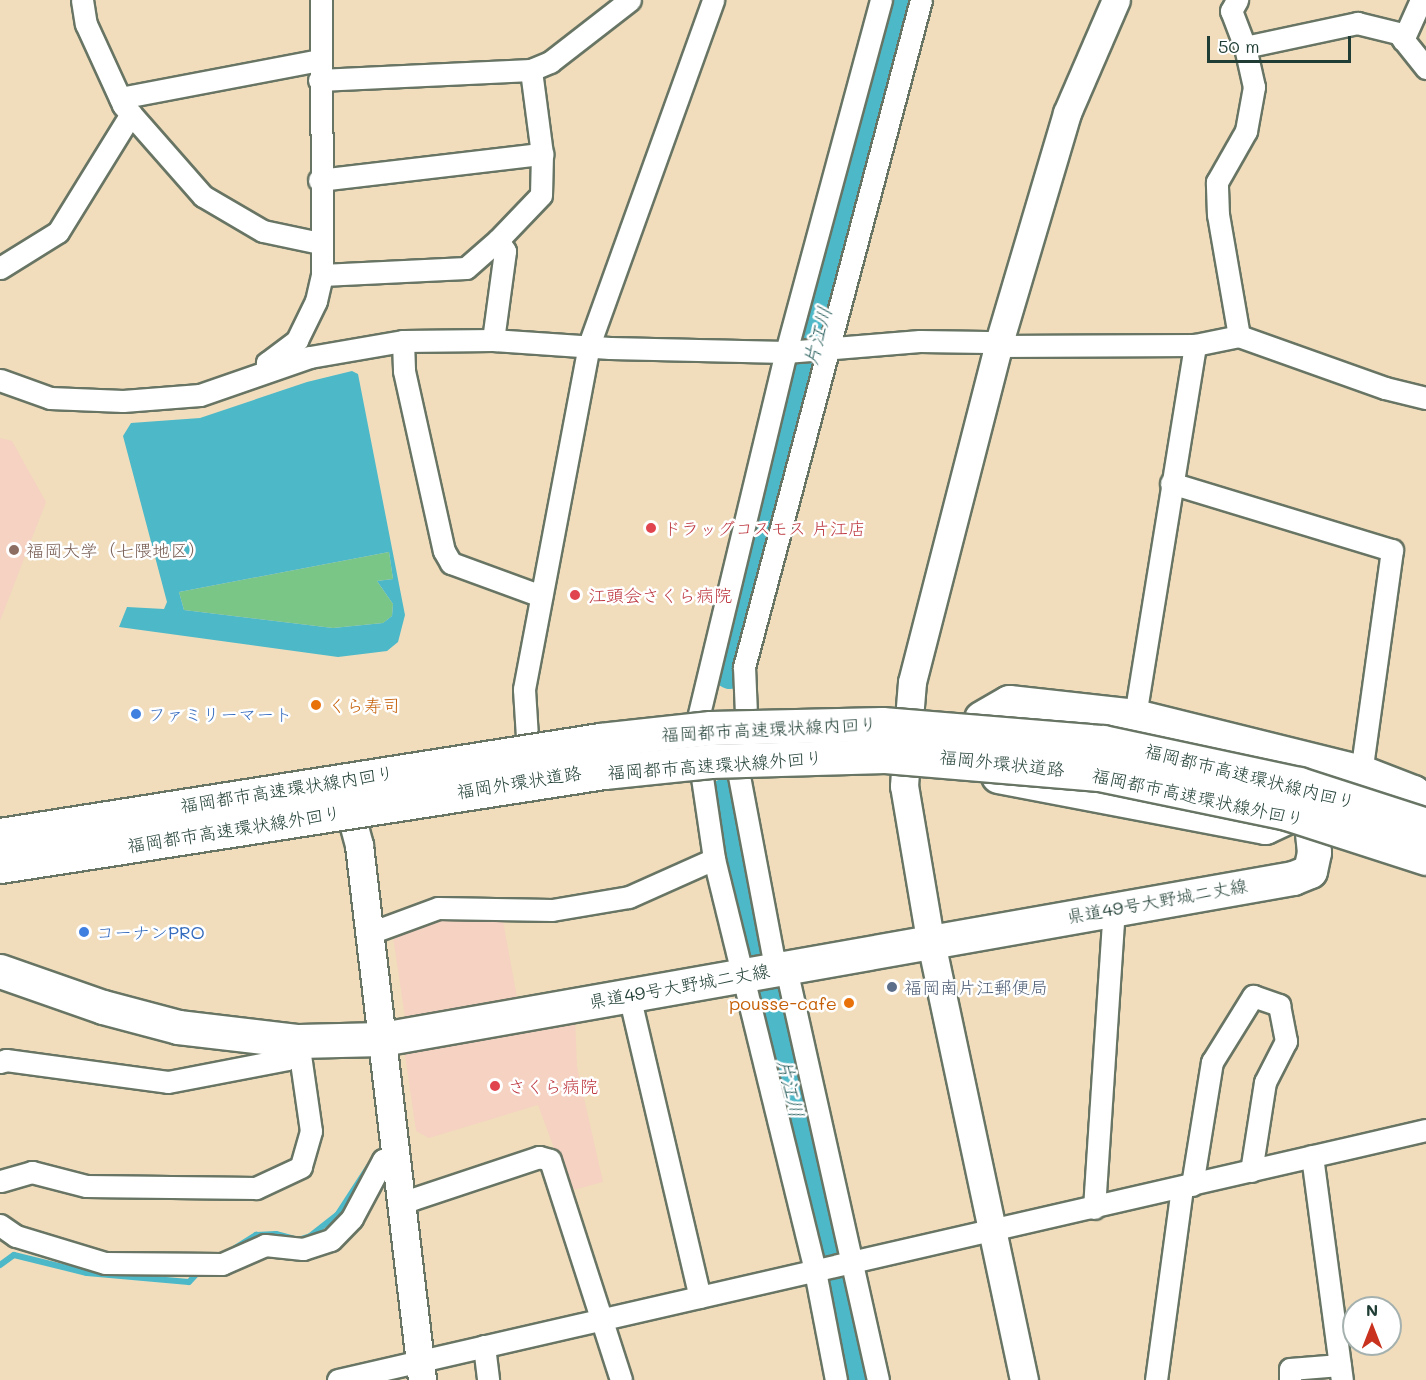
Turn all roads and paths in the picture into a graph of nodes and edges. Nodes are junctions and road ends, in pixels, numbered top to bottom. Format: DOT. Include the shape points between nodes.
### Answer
graph roads {
  1 [pos="82,0"];
  2 [pos="321,0"];
  3 [pos="630,0"];
  4 [pos="713,0"];
  5 [pos="880,0"];
  6 [pos="921,0"];
  7 [pos="1116,0"];
  8 [pos="1237,0"];
  9 [pos="1422,0"];
  10 [pos="1403,40"];
  11 [pos="1245,47"];
  12 [pos="1426,68"];
  13 [pos="319,70"];
  14 [pos="531,70"];
  15 [pos="125,106"];
  16 [pos="542,154"];
  17 [pos="319,180"];
  18 [pos="498,240"];
  19 [pos="320,243"];
  20 [pos="0,268"];
  21 [pos="321,275"];
  22 [pos="1239,336"];
  23 [pos="493,340"];
  24 [pos="403,341"];
  25 [pos="589,345"];
  26 [pos="1195,345"];
  27 [pos="998,346"];
  28 [pos="829,350"];
  29 [pos="786,352"];
  30 [pos="270,370"];
  31 [pos="0,380"];
  32 [pos="1426,398"];
  33 [pos="1171,483"];
  34 [pos="541,596"];
  35 [pos="746,714"];
  36 [pos="909,714"];
  37 [pos="1135,716"];
  38 [pos="698,718"];
  39 [pos="981,718"];
  40 [pos="527,737"];
  41 [pos="735,755"];
  42 [pos="906,755"];
  43 [pos="699,757"];
  44 [pos="340,770"];
  45 [pos="1361,772"];
  46 [pos="348,809"];
  47 [pos="1301,818"];
  48 [pos="1421,818"];
  49 [pos="0,822"];
  50 [pos="0,835"];
  51 [pos="1426,858"];
  52 [pos="714,859"];
  53 [pos="0,866"];
  54 [pos="1114,907"];
  55 [pos="370,933"];
  56 [pos="930,939"];
  57 [pos="0,971"];
  58 [pos="764,972"];
  59 [pos="629,995"];
  60 [pos="382,1039"];
  61 [pos="298,1041"];
  62 [pos="0,1062"];
  63 [pos="1426,1130"];
  64 [pos="1312,1156"];
  65 [pos="395,1159"];
  66 [pos="1251,1171"];
  67 [pos="0,1181"];
  68 [pos="1187,1186"];
  69 [pos="400,1200"];
  70 [pos="1094,1208"];
  71 [pos="0,1225"];
  72 [pos="990,1231"];
  73 [pos="849,1264"];
  74 [pos="818,1271"];
  75 [pos="700,1297"];
  76 [pos="600,1318"];
  77 [pos="484,1346"];
  78 [pos="421,1370"];
  79 [pos="1341,1373"];
  80 [pos="338,1380"];
  81 [pos="488,1380"];
  82 [pos="621,1380"];
  83 [pos="836,1380"];
  84 [pos="878,1380"];
  85 [pos="1024,1380"];
  86 [pos="1156,1380"];
  87 [pos="1290,1380"];
  1 -- 15 [label="street" via="86,24"];
  2 -- 13 [label="street"];
  3 -- 14 [label="street" via="550,63"];
  4 -- 25 [label="street"];
  5 -- 29 [label="street"];
  6 -- 28 [label="street"];
  7 -- 27 [label="street" via="1067,113"];
  8 -- 11 [label="street" via="1232,11"];
  9 -- 10 [label="street"];
  10 -- 11 [label="street" via="1398,33 1357,23"];
  10 -- 12 [label="street"];
  11 -- 22 [label="street" via="1254,87 1246,131 1217,182 1218,215"];
  13 -- 14 [label="street"];
  13 -- 15 [label="street"];
  13 -- 17 [label="street"];
  14 -- 16 [label="street"];
  15 -- 19 [label="street" via="202,196 263,231"];
  15 -- 20 [label="street" via="58,232"];
  16 -- 17 [label="street"];
  16 -- 18 [label="street" via="541,195"];
  17 -- 19 [label="street"];
  18 -- 21 [label="street" via="466,268"];
  18 -- 23 [label="street" via="505,251"];
  19 -- 21 [label="street"];
  21 -- 30 [label="street" via="316,301 297,340 267,363"];
  22 -- 26 [label="street"];
  22 -- 32 [label="street" via="1385,388"];
  23 -- 24 [label="street"];
  23 -- 25 [label="street"];
  24 -- 30 [label="street" via="361,346"];
  24 -- 34 [label="street" via="404,370 444,551 451,563"];
  25 -- 29 [label="street"];
  25 -- 34 [label="street"];
  26 -- 27 [label="street"];
  26 -- 33 [label="street"];
  27 -- 28 [label="street" via="987,342 920,341"];
  27 -- 36 [label="street" via="912,682"];
  28 -- 29 [label="street"];
  28 -- 35 [label="street" via="744,667"];
  29 -- 38 [label="street"];
  30 -- 31 [label="street" via="200,395 123,401 50,398"];
  33 -- 37 [label="street"];
  33 -- 45 [label="street" via="1392,550"];
  34 -- 40 [label="street" via="524,689"];
  35 -- 36 [label="main road"];
  35 -- 38 [label="main road"];
  35 -- 41 [label="street"];
  36 -- 39 [label="main road"];
  36 -- 42 [label="street"];
  37 -- 39 [label="main road" via="1009,702"];
  37 -- 45 [label="main road"];
  38 -- 40 [label="main road"];
  39 -- 48 [label="main road" via="1138,739 1281,770"];
  40 -- 44 [label="main road"];
  41 -- 42 [label="main road, 福岡外環状道路"];
  41 -- 43 [label="main road, 福岡外環状道路"];
  41 -- 58 [label="street" via="773,956"];
  42 -- 47 [label="main road, 福岡外環状道路" via="972,757 1136,778"];
  42 -- 56 [label="street" via="904,786"];
  43 -- 46 [label="main road, 福岡外環状道路" via="529,779"];
  43 -- 52 [label="street"];
  44 -- 46 [label="street"];
  44 -- 49 [label="main road"];
  45 -- 48 [label="main road" via="1413,792"];
  46 -- 53 [label="main road, 福岡外環状道路"];
  46 -- 55 [label="street" via="359,845"];
  47 -- 51 [label="main road, 福岡外環状道路"];
  47 -- 54 [label="main road, 県道49号大野城二丈線" via="1314,852 1310,871 1293,878"];
  48 -- 50 [label="main road, 福岡都市高速環状線内回り, bridge" via="1299,784 1103,742 882,724 710,728 600,740"];
  51 -- 53 [label="main road, 福岡都市高速環状線外回り, bridge" via="1287,813 1099,774 885,756 710,761 604,772"];
  52 -- 55 [label="street" via="628,897 552,910 438,908"];
  52 -- 58 [label="street"];
  54 -- 56 [label="main road, 県道49号大野城二丈線"];
  54 -- 70 [label="street"];
  55 -- 60 [label="street"];
  56 -- 58 [label="main road, 県道49号大野城二丈線"];
  56 -- 72 [label="street"];
  57 -- 61 [label="main road, 県道49号大野城二丈線" via="102,1007 178,1027"];
  58 -- 59 [label="main road, 県道49号大野城二丈線"];
  58 -- 73 [label="street"];
  58 -- 74 [label="street"];
  59 -- 60 [label="main road, 県道49号大野城二丈線"];
  59 -- 75 [label="street"];
  60 -- 61 [label="main road, 県道49号大野城二丈線"];
  60 -- 65 [label="street"];
  61 -- 62 [label="street" via="287,1059 168,1082"];
  61 -- 67 [label="street" via="311,1131 301,1167 256,1188 86,1186 32,1172"];
  63 -- 64 [label="street"];
  64 -- 66 [label="street"];
  64 -- 79 [label="street"];
  65 -- 69 [label="street"];
  65 -- 71 [label="street" via="383,1160 352,1218 331,1240 303,1249 265,1245 222,1264 105,1263 16,1236"];
  66 -- 68 [label="street"];
  66 -- 68 [label="street" via="1265,1082 1286,1041 1279,1005 1252,996 1212,1062"];
  68 -- 70 [label="street"];
  68 -- 86 [label="street"];
  69 -- 76 [label="street" via="539,1157 550,1160"];
  69 -- 78 [label="street"];
  70 -- 72 [label="street"];
  72 -- 73 [label="street"];
  72 -- 85 [label="street"];
  73 -- 74 [label="street"];
  73 -- 84 [label="street"];
  74 -- 75 [label="street"];
  74 -- 83 [label="street"];
  75 -- 76 [label="street"];
  76 -- 77 [label="street"];
  76 -- 82 [label="street"];
  77 -- 78 [label="street"];
  77 -- 81 [label="street"];
  78 -- 80 [label="street"];
  79 -- 87 [label="street" via="1290,1369"];
}
